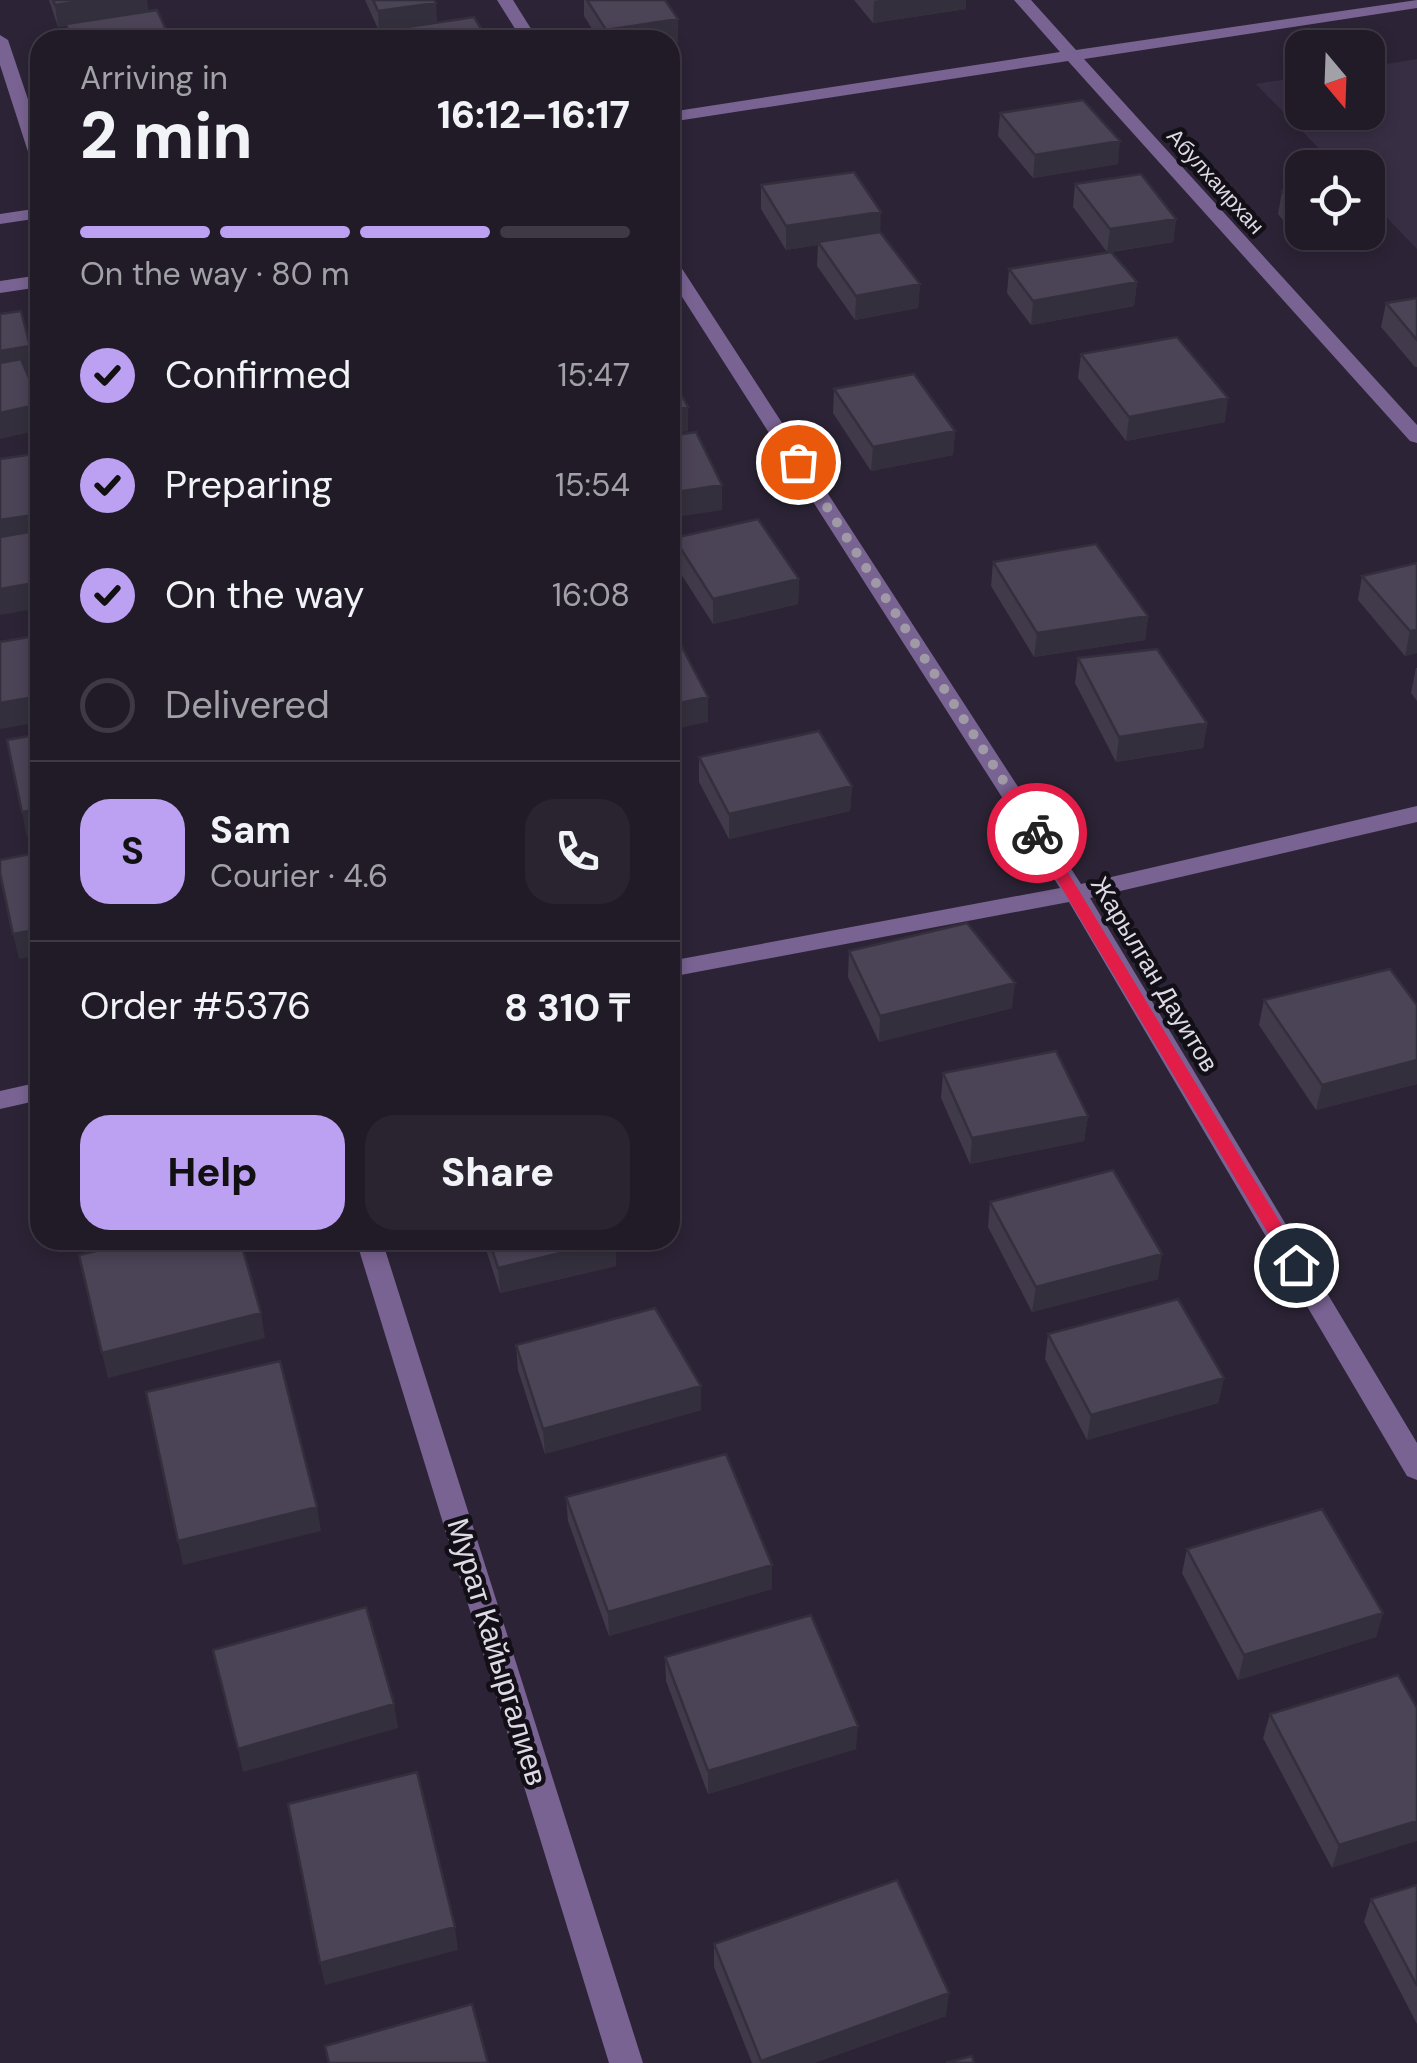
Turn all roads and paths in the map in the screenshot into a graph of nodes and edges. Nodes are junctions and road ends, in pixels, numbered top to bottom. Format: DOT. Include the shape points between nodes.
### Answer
graph roads {
  1 [pos="506,0"];
  2 [pos="1022,0"];
  3 [pos="1417,3"];
  4 [pos="524,30"];
  5 [pos="0,40"];
  6 [pos="1071,56"];
  7 [pos="680,115"];
  8 [pos="30,132"];
  9 [pos="30,214"];
  10 [pos="0,219"];
  11 [pos="680,279"];
  12 [pos="30,282"];
  13 [pos="0,287"];
  14 [pos="1417,437"];
  15 [pos="1417,814"];
  16 [pos="1076,893"];
  17 [pos="680,967"];
  18 [pos="30,1094"];
  19 [pos="0,1100"];
  20 [pos="371,1250"];
  21 [pos="1417,1468"];
  22 [pos="626,2063"];
  1 -- 4 [label="street"];
  2 -- 6 [label="street, Абулхаирхан"];
  3 -- 6 [label="street"];
  5 -- 8 [label="street"];
  6 -- 7 [label="street"];
  6 -- 14 [label="street, Абулхаирхан"];
  9 -- 10 [label="street"];
  11 -- 16 [label="street, Жарылган Дауитов"];
  12 -- 13 [label="street"];
  15 -- 16 [label="street"];
  16 -- 17 [label="street"];
  16 -- 21 [label="street, Жарылган Дауитов"];
  18 -- 19 [label="street"];
  20 -- 22 [label="street, Мурат Кайыргалиев"];
}
